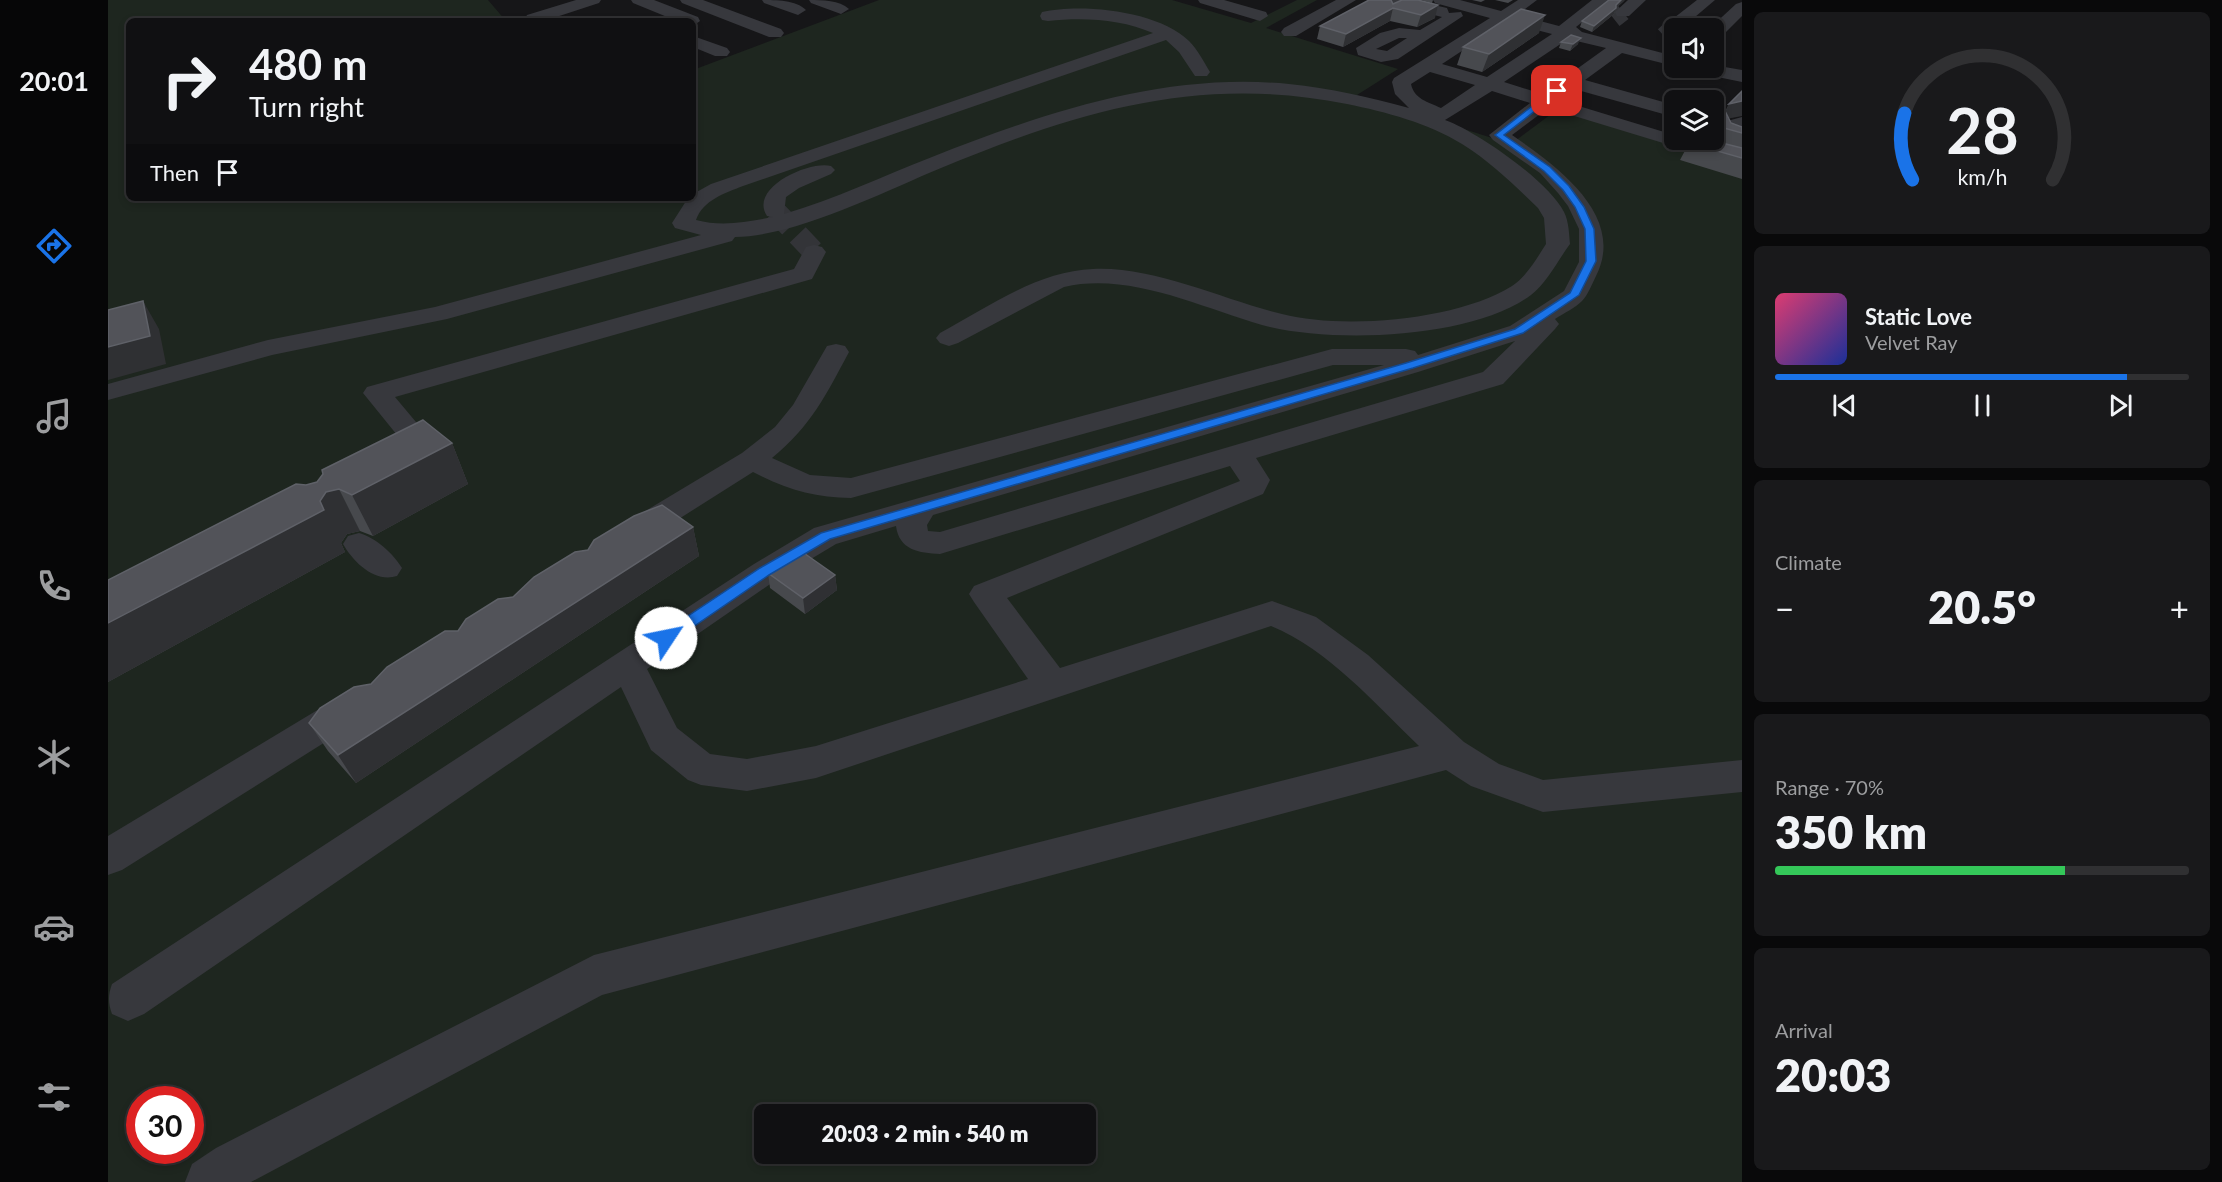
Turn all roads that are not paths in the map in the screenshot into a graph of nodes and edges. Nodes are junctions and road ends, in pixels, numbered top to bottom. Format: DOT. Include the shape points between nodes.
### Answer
graph roads {
  1 [pos="593,0"];
  2 [pos="639,0"];
  3 [pos="688,0"];
  4 [pos="770,0"];
  5 [pos="817,0"];
  6 [pos="1211,0"];
  7 [pos="1243,0"];
  8 [pos="1348,0"];
  9 [pos="1392,0"];
  10 [pos="1441,0"];
  11 [pos="1529,0"];
  12 [pos="1602,0"];
  13 [pos="1638,0"];
  14 [pos="1707,0"];
  15 [pos="737,2"];
  16 [pos="521,6"];
  17 [pos="1742,7"];
  18 [pos="566,8"];
  19 [pos="613,8"];
  20 [pos="1331,8"];
  21 [pos="841,9"];
  22 [pos="717,11"];
  23 [pos="1463,12"];
  24 [pos="1048,16"];
  25 [pos="1359,16"];
  26 [pos="1503,16"];
  27 [pos="586,17"];
  28 [pos="534,18"];
  29 [pos="541,18"];
  30 [pos="683,18"];
  31 [pos="1687,18"];
  32 [pos="696,21"];
  33 [pos="1570,21"];
  34 [pos="1290,32"];
  35 [pos="776,33"];
  36 [pos="1724,33"];
  37 [pos="1168,34"];
  38 [pos="1664,34"];
  39 [pos="1423,36"];
  40 [pos="696,42"];
  41 [pos="1619,47"];
  42 [pos="1542,48"];
  43 [pos="721,52"];
  44 [pos="1560,53"];
  45 [pos="1664,58"];
  46 [pos="1427,65"];
  47 [pos="1202,72"];
  48 [pos="1724,73"];
  49 [pos="1158,75"];
  50 [pos="1742,76"];
  51 [pos="1537,80"];
  52 [pos="1570,82"];
  53 [pos="1489,84"];
  54 [pos="1403,91"];
  55 [pos="1521,93"];
  56 [pos="1544,100"];
  57 [pos="1503,106"];
  58 [pos="1664,108"];
  59 [pos="1443,115"];
  60 [pos="938,132"];
  61 [pos="1499,135"];
  62 [pos="1742,161"];
  63 [pos="776,211"];
  64 [pos="683,224"];
  65 [pos="754,228"];
  66 [pos="814,252"];
  67 [pos="655,254"];
  68 [pos="1574,295"];
  69 [pos="949,338"];
  70 [pos="836,352"];
  71 [pos="1444,355"];
  72 [pos="108,392"];
  73 [pos="1064,430"];
  74 [pos="1236,454"];
  75 [pos="1088,458"];
  76 [pos="752,460"];
  77 [pos="388,474"];
  78 [pos="923,507"];
  79 [pos="359,544"];
  80 [pos="611,547"];
  81 [pos="386,568"];
  82 [pos="627,664"];
  83 [pos="1052,685"];
  84 [pos="380,690"];
  85 [pos="1451,753"];
  86 [pos="1742,776"];
  87 [pos="108,857"];
  88 [pos="128,999"];
  89 [pos="210,1182"];
  1 -- 18 [label="street"];
  1 -- 19 [label="street"];
  2 -- 30 [label="street"];
  3 -- 22 [label="street"];
  4 -- 15 [label="street" via="798,17"];
  5 -- 21 [label="street"];
  6 -- 7 [label="street" via="1267,13"];
  8 -- 20 [label="street"];
  9 -- 23 [label="street"];
  10 -- 23 [label="street"];
  11 -- 26 [label="street"];
  12 -- 33 [label="street"];
  13 -- 33 [label="street" via="1615,20"];
  14 -- 31 [label="street"];
  15 -- 22 [label="street"];
  16 -- 28 [label="street"];
  17 -- 36 [label="street"];
  18 -- 27 [label="street"];
  18 -- 29 [label="street"];
  20 -- 25 [label="street"];
  20 -- 34 [label="street"];
  22 -- 32 [label="street"];
  22 -- 35 [label="street"];
  23 -- 26 [label="street"];
  23 -- 39 [label="street"];
  24 -- 37 [label="street" via="1061,13 1124,18"];
  26 -- 33 [label="street"];
  26 -- 46 [label="street"];
  33 -- 38 [label="street"];
  33 -- 41 [label="street"];
  33 -- 42 [label="street"];
  37 -- 47 [label="street" via="1182,44"];
  37 -- 64 [label="street" via="735,181 703,196 687,210"];
  40 -- 43 [label="street"];
  41 -- 45 [label="street"];
  41 -- 52 [label="street" via="1587,61"];
  42 -- 44 [label="street"];
  42 -- 53 [label="street"];
  46 -- 53 [label="street"];
  46 -- 54 [label="street"];
  47 -- 49 [label="street"];
  47 -- 54 [label="street" via="1267,74"];
  48 -- 50 [label="street"];
  51 -- 55 [label="street"];
  52 -- 56 [label="street"];
  52 -- 58 [label="street"];
  53 -- 55 [label="street"];
  53 -- 59 [label="street"];
  54 -- 59 [label="street"];
  55 -- 56 [label="street"];
  55 -- 57 [label="street"];
  56 -- 61 [label="street"];
  56 -- 62 [label="street" via="1647,135"];
  59 -- 61 [label="street"];
  60 -- 63 [label="street" via="791,183 775,195"];
  61 -- 68 [label="street" via="1547,169 1566,188 1590,229 1591,261"];
  64 -- 65 [label="street" via="707,231"];
  64 -- 67 [label="street" via="675,242"];
  65 -- 67 [label="street"];
  65 -- 69 [label="street" via="822,209 1058,117 1149,95 1199,88 1304,91 1355,98 1416,116 1461,134 1509,166 1553,212 1558,244 1523,290 1473,314 1403,325 1339,328 1287,323 1134,279 1075,276 1056,281"];
  66 -- 77 [label="street" via="804,274 378,393 427,453"];
  67 -- 72 [label="street" via="438,314 268,348"];
  68 -- 71 [label="street" via="1519,331"];
  68 -- 74 [label="street" via="1493,378"];
  70 -- 76 [label="street" via="805,408 785,433"];
  71 -- 73 [label="street" via="1332,357"];
  71 -- 75 [label="street"];
  73 -- 75 [label="street"];
  73 -- 76 [label="street" via="851,488 799,483"];
  74 -- 78 [label="street" via="940,543 923,542 913,536 911,524"];
  74 -- 83 [label="street" via="1251,471 1255,480 1252,487 986,594"];
  75 -- 78 [label="street"];
  76 -- 80 [label="street"];
  78 -- 82 [label="street" via="825,536"];
  79 -- 81 [label="street"];
  82 -- 83 [label="street" via="664,739 701,769 747,775 816,762"];
  82 -- 88 [label="street"];
  83 -- 85 [label="street" via="1272,613 1304,626 1356,664"];
  84 -- 87 [label="street"];
  85 -- 86 [label="street" via="1485,775 1543,796"];
  85 -- 89 [label="street" via="594,976 233,1165"];
}
